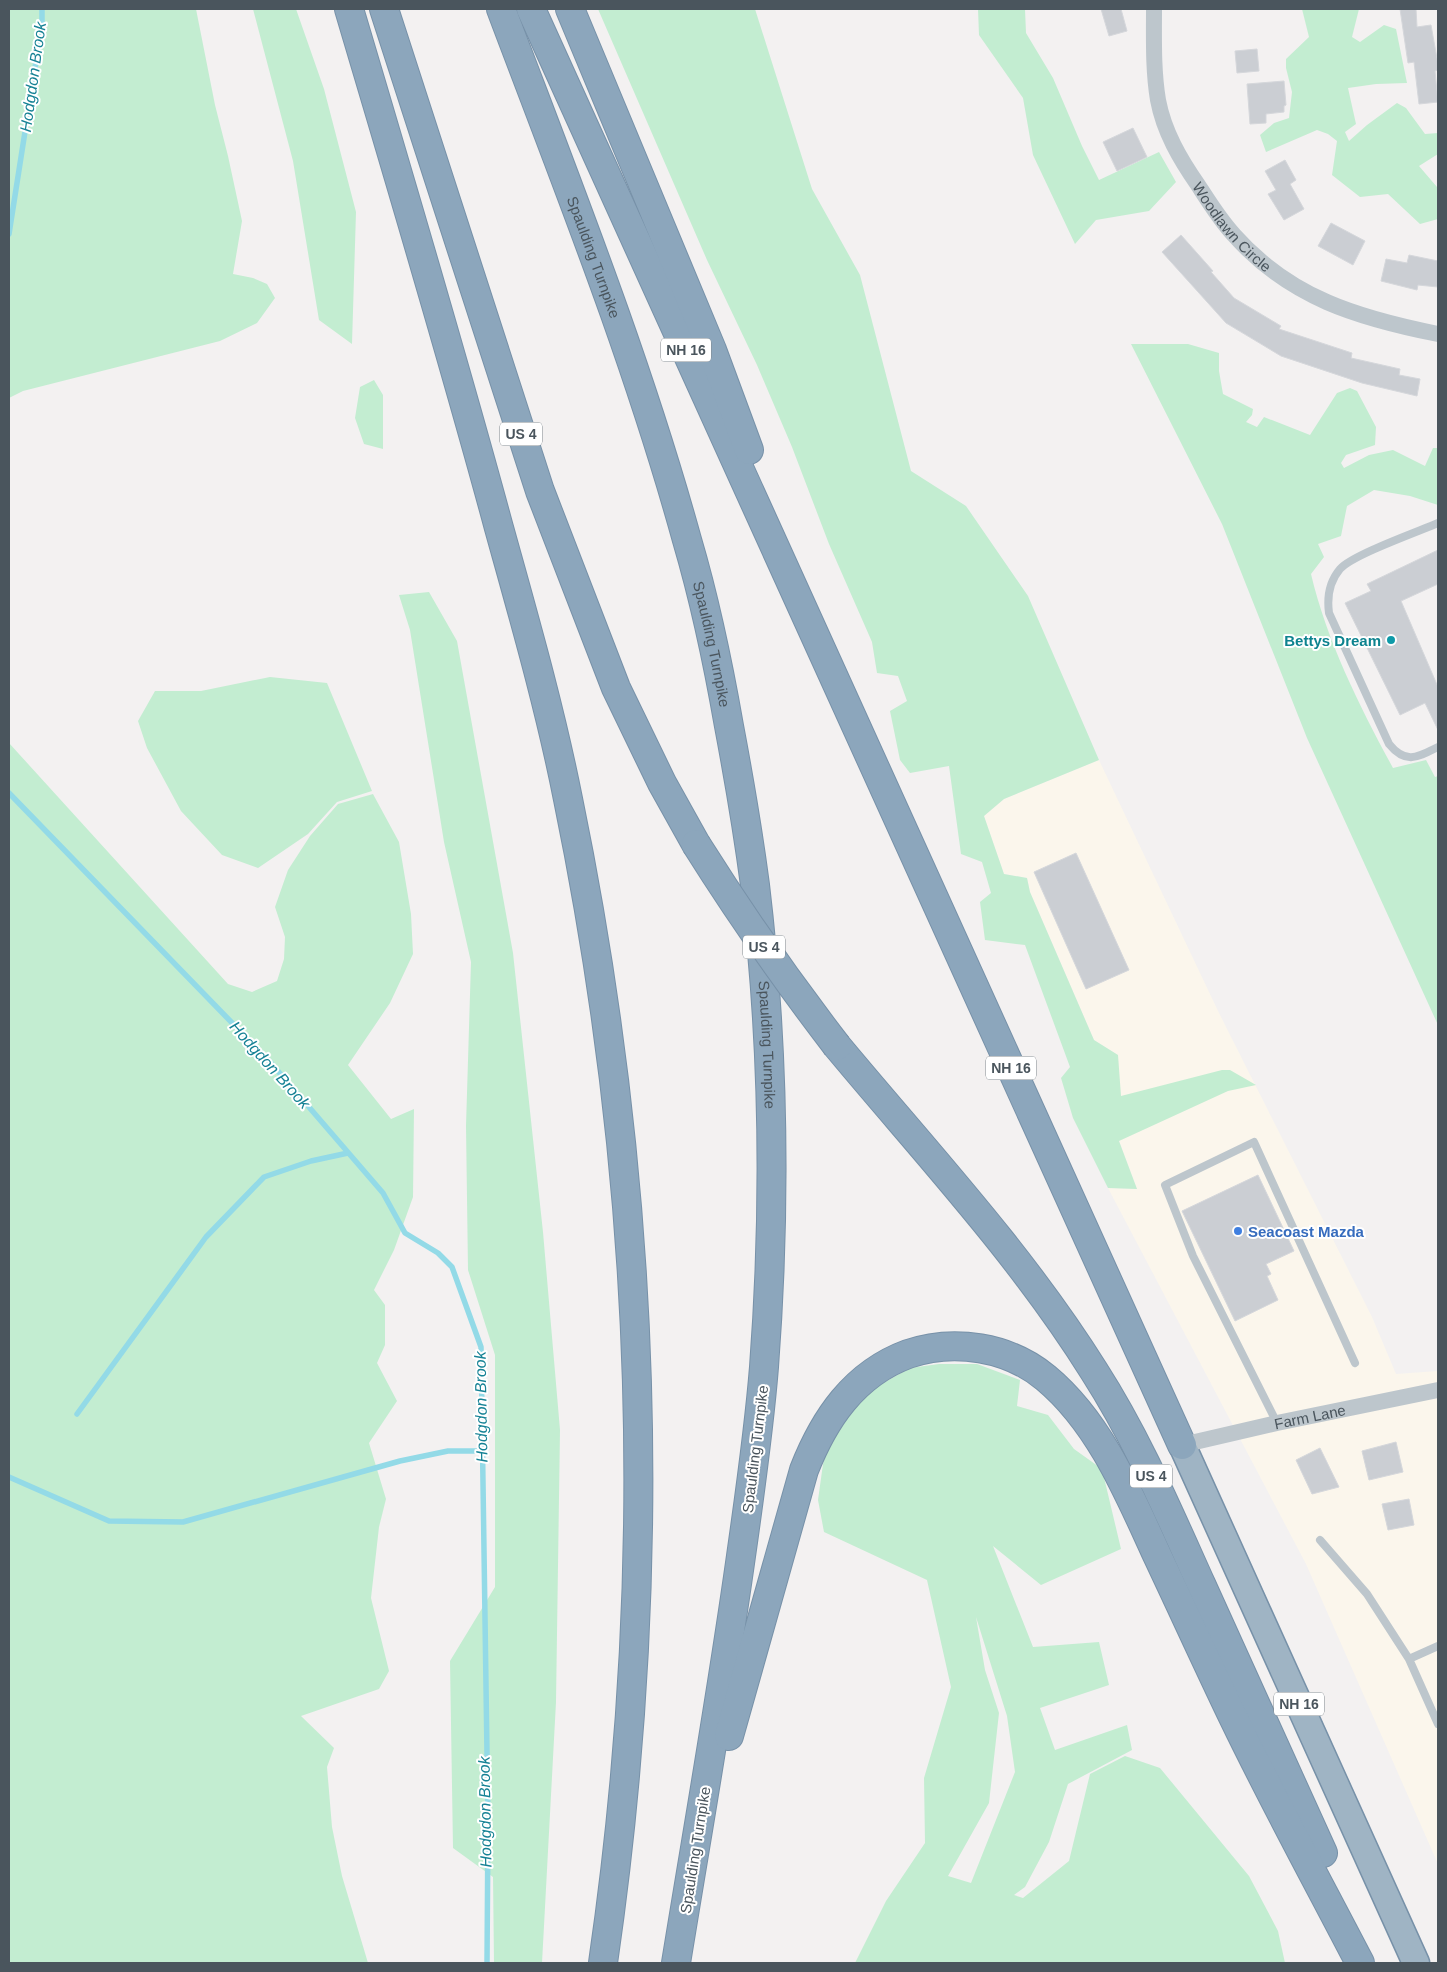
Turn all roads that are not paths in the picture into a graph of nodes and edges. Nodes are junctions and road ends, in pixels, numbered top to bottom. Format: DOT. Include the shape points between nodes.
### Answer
graph roads {
  1 [pos="349,9"];
  2 [pos="384,9"];
  3 [pos="501,9"];
  4 [pos="531,9"];
  5 [pos="570,9"];
  6 [pos="1154,9"];
  7 [pos="1438,334"];
  8 [pos="1438,523"];
  9 [pos="840,690"];
  10 [pos="1438,746"];
  11 [pos="1355,1363"];
  12 [pos="1438,1390"];
  13 [pos="1277,1423"];
  14 [pos="1182,1445"];
  15 [pos="1320,1540"];
  16 [pos="1438,1646"];
  17 [pos="1409,1659"];
  18 [pos="1438,1724"];
  19 [pos="692,1865"];
  20 [pos="603,1963"];
  21 [pos="676,1963"];
  22 [pos="1360,1963"];
  23 [pos="1373,1963"];
  24 [pos="1416,1963"];
  1 -- 20 [label="highway" via="518,593 568,796 605,1004 623,1144 634,1281 639,1492 636,1630 627,1762"];
  2 -- 23 [label="highway, US 4, bridge" via="540,491 616,688 658,775 696,844 794,990 837,1046 1016,1258 1058,1314 1114,1402 1179,1535"];
  3 -- 19 [label="highway, Spaulding Turnpike" via="627,344 688,543 708,620 733,747 761,946 767,1022 770,1162 764,1369 738,1575"];
  4 -- 9 [label="highway, NH 16"];
  5 -- 9 [label="highway" via="712,350"];
  6 -- 7 [label="street, Woodlawn Circle" via="1155,72 1164,124 1190,173 1233,234 1253,255 1308,294 1339,309"];
  8 -- 10 [label="lane" via="1348,562 1334,579 1328,602 1329,613 1395,752 1407,758 1418,757"];
  9 -- 14 [label="highway, NH 16"];
  11 -- 13 [label="lane" via="1254,1142 1165,1185 1193,1256"];
  12 -- 13 [label="street, Farm Lane"];
  13 -- 14 [label="street, Farm Lane"];
  14 -- 24 [label="highway, NH 16"];
  15 -- 17 [label="lane" via="1367,1594"];
  16 -- 17 [label="lane"];
  17 -- 18 [label="lane"];
  19 -- 21 [label="highway, Spaulding Turnpike"];
  19 -- 22 [label="highway" via="804,1470 830,1416 860,1382 897,1358 940,1346 984,1348 1026,1364 1045,1377 1076,1408 1094,1434 1135,1508 1236,1722"];
}
